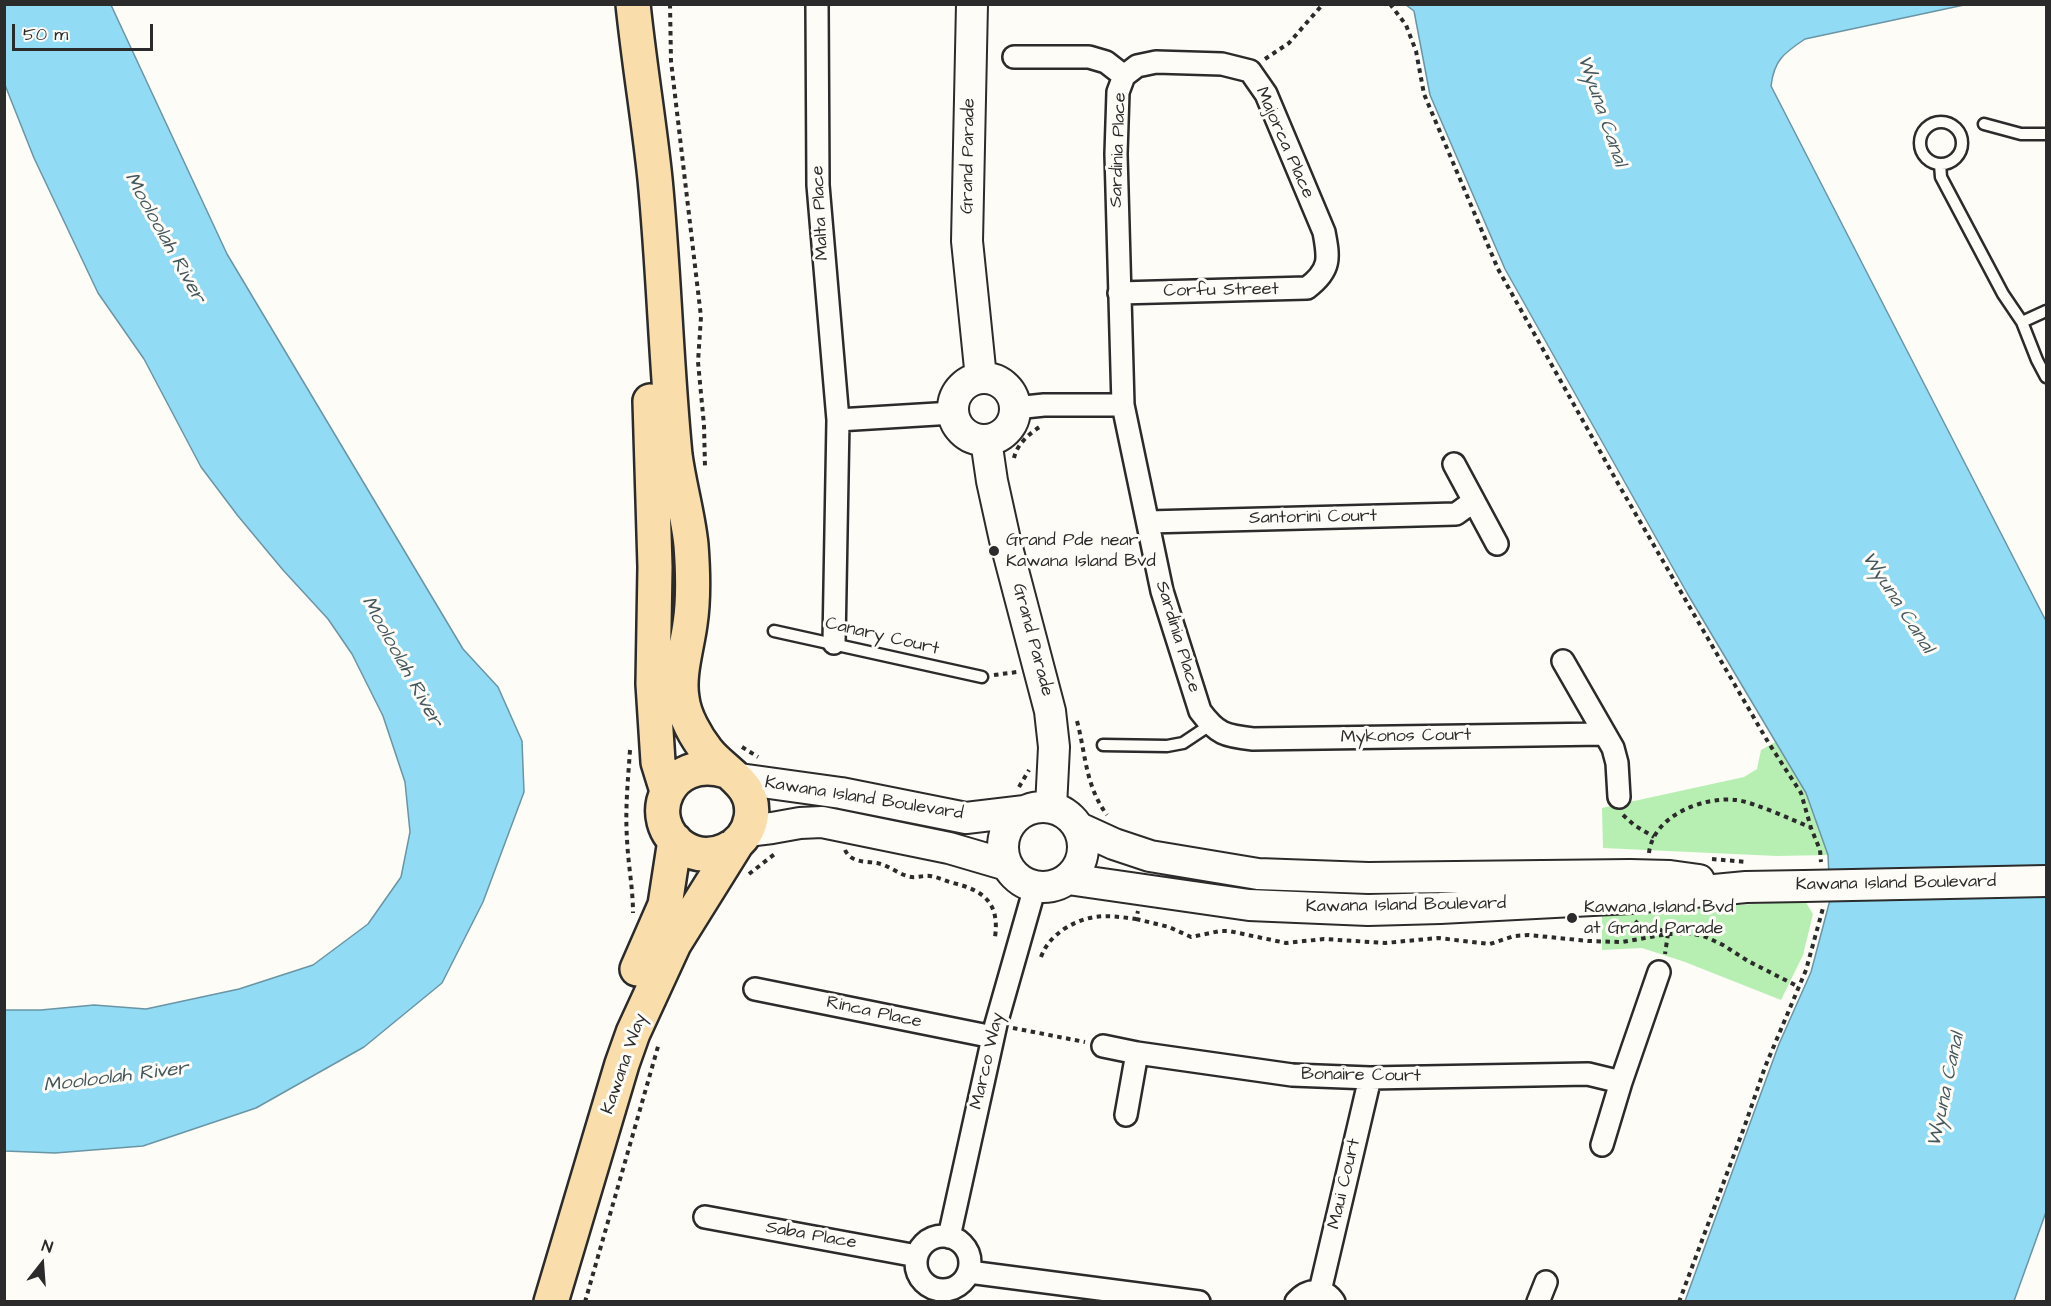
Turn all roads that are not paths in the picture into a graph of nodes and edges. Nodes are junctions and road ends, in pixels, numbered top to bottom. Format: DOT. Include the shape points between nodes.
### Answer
graph roads {
  1 [pos="633,4"];
  2 [pos="818,4"];
  3 [pos="972,4"];
  4 [pos="638,50"];
  5 [pos="1014,57"];
  6 [pos="1124,76"];
  7 [pos="1984,123"];
  8 [pos="2046,134"];
  9 [pos="1940,164"];
  10 [pos="1320,278"];
  11 [pos="1119,293"];
  12 [pos="2046,311"];
  13 [pos="2022,322"];
  14 [pos="2046,377"];
  15 [pos="981,378"];
  16 [pos="1123,405"];
  17 [pos="1015,408"];
  18 [pos="953,413"];
  19 [pos="838,420"];
  20 [pos="986,440"];
  21 [pos="1454,464"];
  22 [pos="1474,501"];
  23 [pos="1148,522"];
  24 [pos="1497,544"];
  25 [pos="774,631"];
  26 [pos="834,643"];
  27 [pos="1563,662"];
  28 [pos="982,677"];
  29 [pos="1210,725"];
  30 [pos="1604,734"];
  31 [pos="1103,745"];
  32 [pos="735,765"];
  33 [pos="667,791"];
  34 [pos="1619,797"];
  35 [pos="1029,803"];
  36 [pos="1079,828"];
  37 [pos="742,837"];
  38 [pos="675,840"];
  39 [pos="1007,865"];
  40 [pos="1749,875"];
  41 [pos="1068,879"];
  42 [pos="2046,881"];
  43 [pos="1035,886"];
  44 [pos="1659,972"];
  45 [pos="755,989"];
  46 [pos="994,1031"];
  47 [pos="1103,1046"];
  48 [pos="1137,1053"];
  49 [pos="1370,1078"];
  50 [pos="1621,1082"];
  51 [pos="1126,1115"];
  52 [pos="1602,1145"];
  53 [pos="705,1217"];
  54 [pos="949,1237"];
  55 [pos="917,1256"];
  56 [pos="969,1272"];
  57 [pos="934,1295"];
  58 [pos="1327,1296"];
  59 [pos="531,1302"];
  60 [pos="551,1302"];
  61 [pos="1199,1302"];
  62 [pos="1296,1302"];
  1 -- 4 [label="main road"];
  2 -- 19 [label="street, Malta Place" via="820,223"];
  3 -- 15 [label="main road, Grand Parade" via="967,241"];
  4 -- 32 [label="main road" via="655,178 675,456 691,543 693,592 682,698 689,721 706,750"];
  4 -- 33 [label="main road" via="655,567 653,684 658,762"];
  5 -- 6 [label="street" via="1089,57"];
  6 -- 10 [label="street, Majorca Place" via="1137,66 1156,62 1222,64 1250,72 1266,94 1324,232 1329,256"];
  6 -- 11 [label="street, Sardinia Place" via="1118,92 1116,121"];
  7 -- 8 [label="lane" via="2021,134"];
  9 -- 13 [label="lane" via="1941,177"];
  10 -- 11 [label="street, Corfu Street" via="1307,288 1291,290"];
  11 -- 16 [label="street, Sardinia Place"];
  12 -- 13 [label="lane"];
  13 -- 14 [label="lane"];
  15 -- 17 [label="main road" via="1008,389"];
  15 -- 18 [label="main road" via="959,390"];
  16 -- 17 [label="street"];
  16 -- 23 [label="street, Sardinia Place"];
  17 -- 20 [label="main road" via="1010,426"];
  18 -- 19 [label="street"];
  18 -- 20 [label="main road" via="961,430"];
  19 -- 26 [label="street, Malta Place"];
  20 -- 35 [label="main road, Grand Parade" via="1005,540 1050,711 1067,745"];
  21 -- 22 [label="street"];
  22 -- 23 [label="street, Santorini Court" via="1456,514"];
  22 -- 24 [label="street"];
  23 -- 29 [label="street, Sardinia Place" via="1162,591 1200,711"];
  25 -- 26 [label="lane, Canary Court"];
  26 -- 28 [label="lane, Canary Court"];
  27 -- 30 [label="street"];
  29 -- 30 [label="street, Mykonos Court" via="1228,737 1253,739"];
  29 -- 31 [label="lane" via="1175,745"];
  30 -- 34 [label="street" via="1617,763"];
  32 -- 33 [label="main road" via="689,770"];
  32 -- 35 [label="main road, Kawana Island Boulevard" via="841,793 966,818"];
  32 -- 37 [label="main road" via="751,806 751,819"];
  33 -- 38 [label="main road" via="663,814"];
  35 -- 36 [label="main road" via="1064,812"];
  35 -- 39 [label="main road" via="1006,830 1003,848"];
  36 -- 40 [label="main road, Kawana Island Boulevard" via="1150,856 1258,874 1368,878"];
  36 -- 41 [label="main road" via="1083,854"];
  37 -- 38 [label="main road" via="719,852 698,853"];
  37 -- 39 [label="main road, Kawana Island Boulevard" via="772,828 822,822 949,848"];
  37 -- 60 [label="main road, Kawana Way" via="674,944 633,1033"];
  38 -- 59 [label="main road, Kawana Way" via="665,905 603,1050"];
  39 -- 43 [label="main road" via="1019,879"];
  40 -- 41 [label="main road, Kawana Island Boulevard" via="1630,898 1368,910 1249,905"];
  40 -- 42 [label="main road, Kawana Island Boulevard, bridge" via="1817,885"];
  41 -- 43 [label="main road"];
  43 -- 46 [label="street, Marco Way"];
  44 -- 50 [label="street"];
  45 -- 46 [label="street, Rinca Place"];
  46 -- 54 [label="street, Marco Way"];
  47 -- 48 [label="street, Bonaire Court"];
  48 -- 49 [label="street, Bonaire Court" via="1292,1075"];
  48 -- 51 [label="street"];
  49 -- 50 [label="street, Bonaire Court" via="1588,1074"];
  49 -- 58 [label="street, Maui Court"];
  50 -- 52 [label="street"];
  53 -- 55 [label="street, Saba Place"];
  54 -- 55 [label="street" via="926,1242"];
  54 -- 56 [label="street" via="964,1246"];
  55 -- 57 [label="street" via="916,1264"];
  56 -- 57 [label="street" via="952,1288"];
  56 -- 61 [label="street"];
  58 -- 62 [label="street" via="1306,1293"];
}
